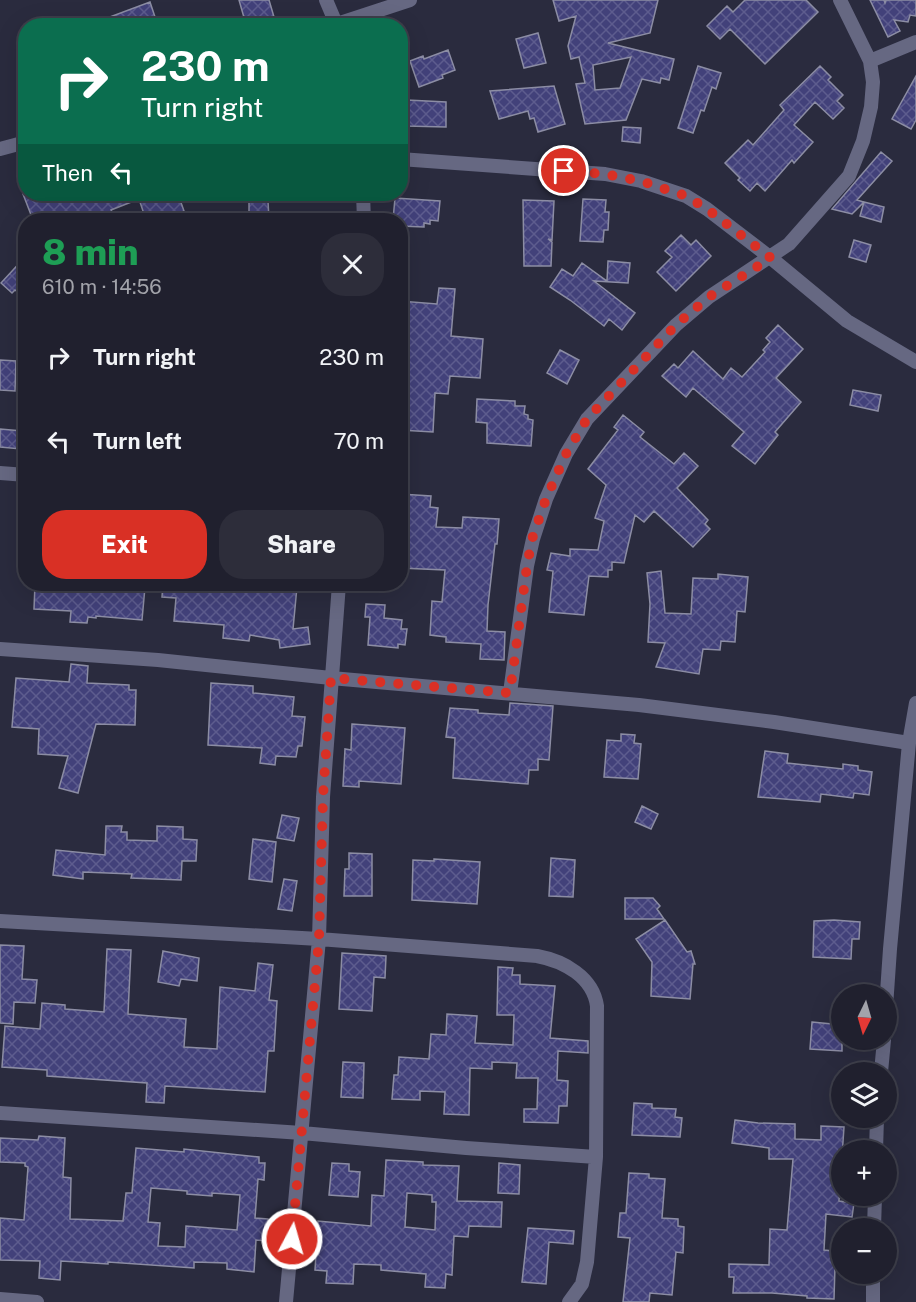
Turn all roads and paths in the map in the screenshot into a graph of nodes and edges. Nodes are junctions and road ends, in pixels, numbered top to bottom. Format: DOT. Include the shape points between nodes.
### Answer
graph roads {
  1 [pos="326,0"];
  2 [pos="410,0"];
  3 [pos="840,0"];
  4 [pos="332,18"];
  5 [pos="356,18"];
  6 [pos="916,42"];
  7 [pos="870,61"];
  8 [pos="18,144"];
  9 [pos="0,149"];
  10 [pos="408,160"];
  11 [pos="771,258"];
  12 [pos="916,362"];
  13 [pos="0,473"];
  14 [pos="18,474"];
  15 [pos="338,591"];
  16 [pos="0,649"];
  17 [pos="331,678"];
  18 [pos="510,693"];
  19 [pos="916,703"];
  20 [pos="909,743"];
  21 [pos="0,921"];
  22 [pos="319,939"];
  23 [pos="888,984"];
  24 [pos="0,1113"];
  25 [pos="302,1133"];
  26 [pos="596,1157"];
  27 [pos="873,1284"];
  28 [pos="0,1299"];
  29 [pos="37,1302"];
  30 [pos="286,1302"];
  31 [pos="569,1302"];
  32 [pos="873,1302"];
  1 -- 4 [label="street"];
  2 -- 5 [label="street"];
  3 -- 7 [label="street"];
  6 -- 7 [label="street"];
  7 -- 11 [label="street" via="871,107 849,176 789,244"];
  8 -- 9 [label="street"];
  10 -- 11 [label="street" via="604,174 641,181 686,196"];
  11 -- 12 [label="street" via="847,321"];
  11 -- 18 [label="street" via="709,297 676,325 587,419 566,454 532,539"];
  13 -- 14 [label="street"];
  15 -- 17 [label="street"];
  16 -- 17 [label="street"];
  17 -- 18 [label="street"];
  17 -- 22 [label="street"];
  18 -- 20 [label="street" via="639,705"];
  19 -- 20 [label="street"];
  20 -- 23 [label="street"];
  21 -- 22 [label="street"];
  22 -- 25 [label="street"];
  22 -- 26 [label="street" via="537,956 576,971 596,997 597,1006"];
  24 -- 25 [label="street"];
  25 -- 26 [label="street"];
  25 -- 30 [label="street"];
  26 -- 31 [label="street" via="587,1262 582,1284"];
  27 -- 32 [label="street"];
  28 -- 29 [label="street"];
}
